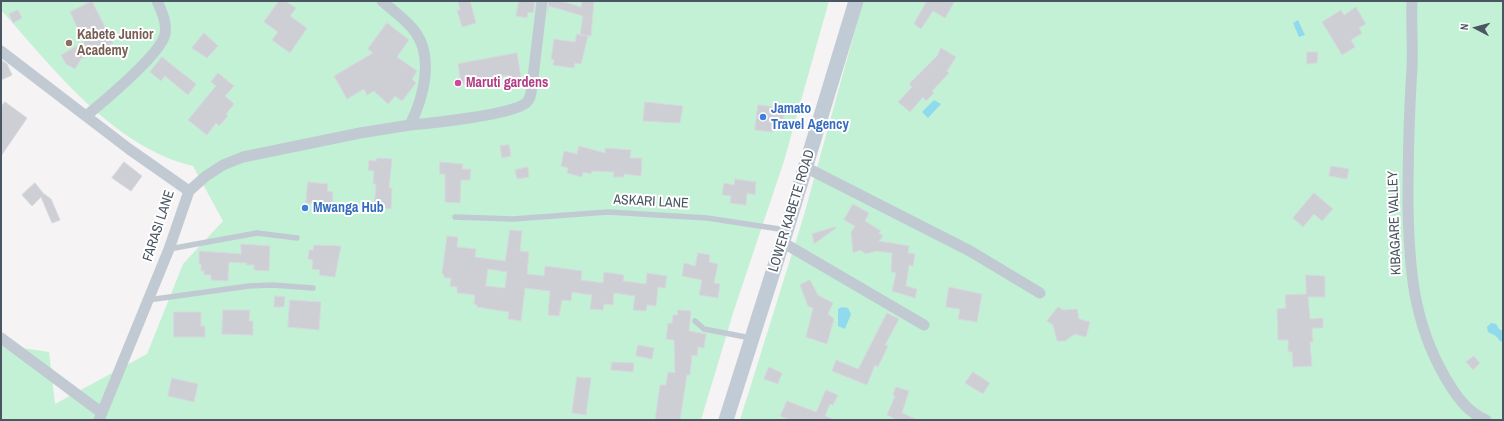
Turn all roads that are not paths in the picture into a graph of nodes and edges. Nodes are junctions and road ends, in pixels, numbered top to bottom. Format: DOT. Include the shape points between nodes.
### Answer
graph roads {
  1 [pos="157,1"];
  2 [pos="382,1"];
  3 [pos="542,1"];
  4 [pos="856,1"];
  5 [pos="1412,1"];
  6 [pos="1,51"];
  7 [pos="86,116"];
  8 [pos="410,125"];
  9 [pos="805,167"];
  10 [pos="189,191"];
  11 [pos="455,217"];
  12 [pos="784,236"];
  13 [pos="297,238"];
  14 [pos="169,250"];
  15 [pos="313,288"];
  16 [pos="1040,293"];
  17 [pos="148,300"];
  18 [pos="695,321"];
  19 [pos="924,325"];
  20 [pos="1,338"];
  21 [pos="751,338"];
  22 [pos="100,416"];
  23 [pos="726,420"];
  24 [pos="1486,420"];
  1 -- 7 [label="street" via="165,27 163,39 133,73"];
  2 -- 8 [label="street" via="413,28 422,45 423,91"];
  3 -- 8 [label="street" via="532,86 526,103 513,109 473,117"];
  4 -- 9 [label="main road, LOWER KABETE ROAD"];
  5 -- 24 [label="street, KIBAGARE VALLEY" via="1407,172 1412,281 1422,327 1441,369 1461,402"];
  6 -- 7 [label="street, FARASI LANE"];
  7 -- 10 [label="street, FARASI LANE"];
  8 -- 10 [label="street" via="243,157 223,165"];
  9 -- 12 [label="main road, LOWER KABETE ROAD"];
  9 -- 16 [label="street" via="970,251"];
  10 -- 14 [label="street, FARASI LANE"];
  11 -- 12 [label="lane, ASKARI LANE" via="513,219 608,212 707,218"];
  12 -- 19 [label="street"];
  12 -- 21 [label="main road, LOWER KABETE ROAD"];
  13 -- 14 [label="lane" via="257,232"];
  14 -- 17 [label="street, FARASI LANE"];
  15 -- 17 [label="lane" via="249,286"];
  17 -- 22 [label="street, FARASI LANE"];
  18 -- 21 [label="lane" via="704,329"];
  20 -- 22 [label="street"];
  21 -- 23 [label="main road, LOWER KABETE ROAD"];
}
